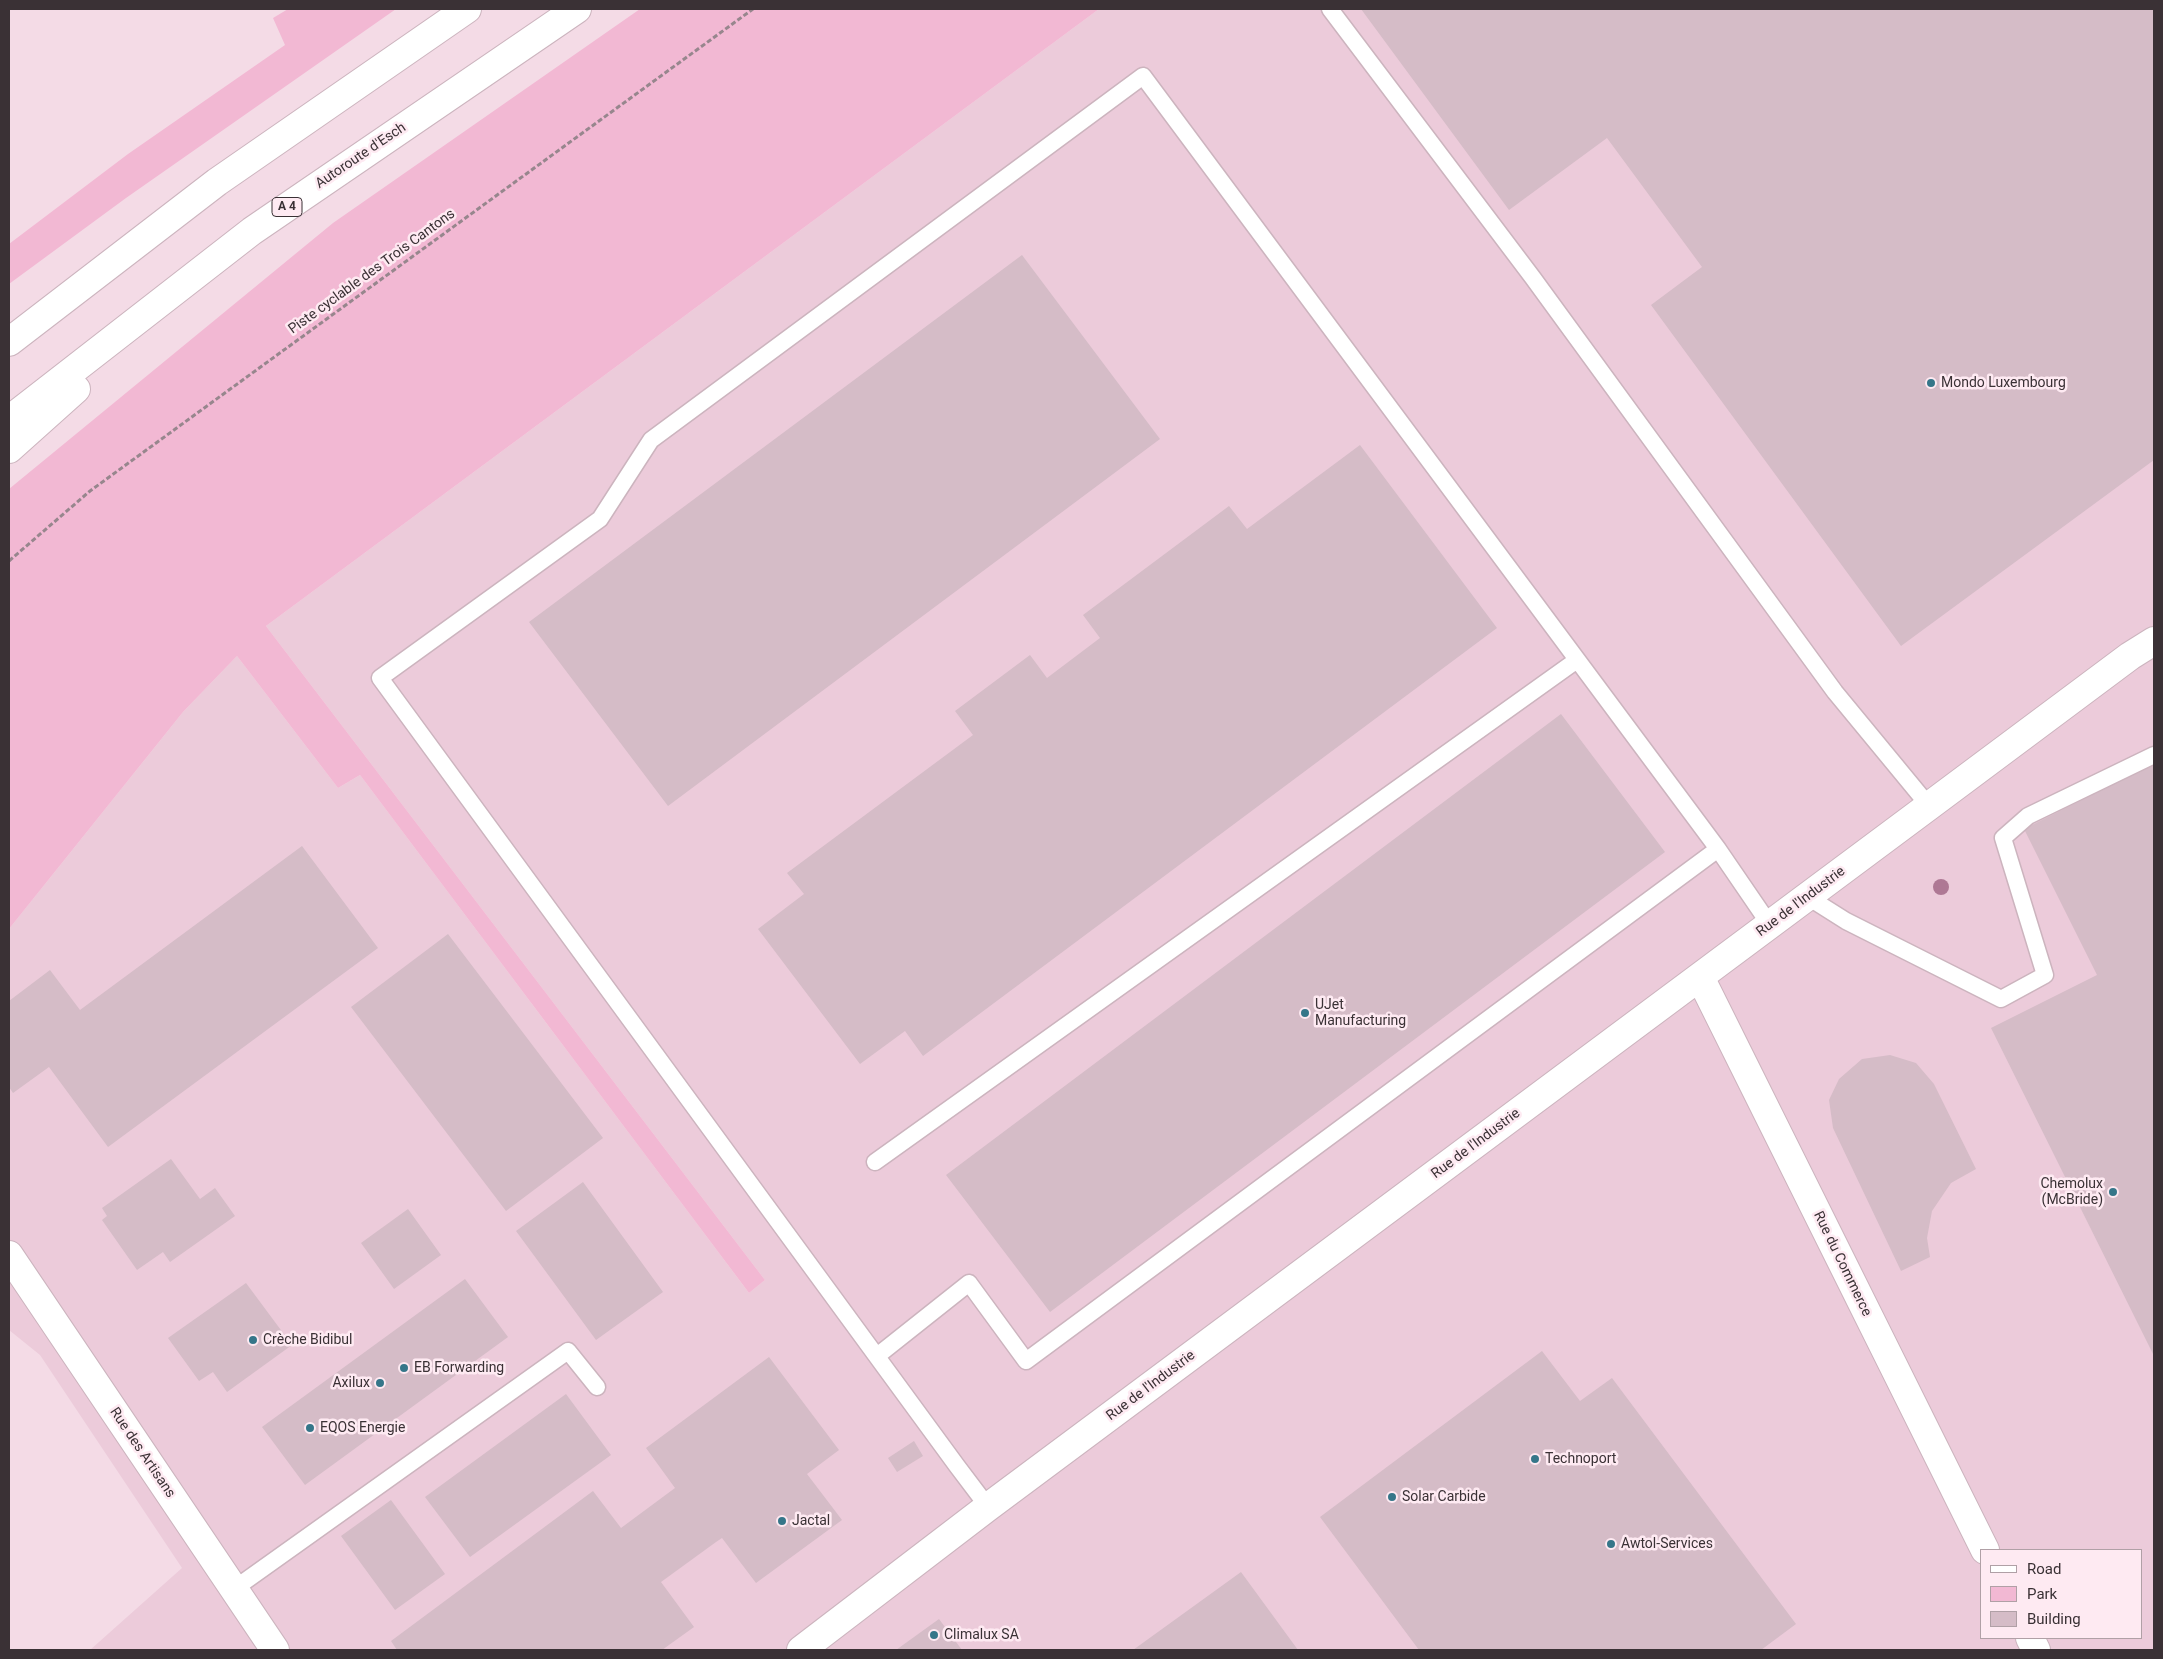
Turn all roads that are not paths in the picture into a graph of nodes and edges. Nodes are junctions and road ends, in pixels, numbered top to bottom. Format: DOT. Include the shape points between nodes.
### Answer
graph roads {
  1 [pos="467,9"];
  2 [pos="576,9"];
  3 [pos="1330,9"];
  4 [pos="252,231"];
  5 [pos="9,342"];
  6 [pos="9,420"];
  7 [pos="9,449"];
  8 [pos="2154,641"];
  9 [pos="1577,660"];
  10 [pos="2154,755"];
  11 [pos="1929,806"];
  12 [pos="1718,849"];
  13 [pos="1808,897"];
  14 [pos="1770,925"];
  15 [pos="1700,977"];
  16 [pos="875,1162"];
  17 [pos="9,1255"];
  18 [pos="878,1356"];
  19 [pos="597,1388"];
  20 [pos="988,1507"];
  21 [pos="1985,1549"];
  22 [pos="234,1589"];
  23 [pos="275,1650"];
  24 [pos="801,1650"];
  1 -- 5 [label="main road" via="217,182"];
  2 -- 4 [label="main road, Autoroute d'Esch / A 4"];
  3 -- 11 [label="lane" via="1533,278 1835,692"];
  4 -- 6 [label="main road, Autoroute d'Esch / A 4"];
  4 -- 7 [label="main road, A 4"];
  8 -- 11 [label="main road, Rue de l'Industrie"];
  9 -- 12 [label="lane"];
  9 -- 16 [label="lane"];
  9 -- 18 [label="lane" via="1143,76 651,440 600,519 380,678"];
  10 -- 13 [label="lane" via="2028,816 2003,838 2045,975 2001,999 1846,921"];
  11 -- 13 [label="main road, Rue de l'Industrie"];
  12 -- 14 [label="lane"];
  12 -- 18 [label="lane" via="1026,1361 969,1283"];
  13 -- 14 [label="main road, Rue de l'Industrie"];
  14 -- 15 [label="main road, Rue de l'Industrie"];
  15 -- 20 [label="main road, Rue de l'Industrie"];
  15 -- 21 [label="main road, Rue du Commerce"];
  17 -- 22 [label="main road, Rue des Artisans"];
  18 -- 20 [label="lane"];
  19 -- 22 [label="lane" via="568,1352"];
  20 -- 24 [label="main road, Rue de l'Industrie"];
  22 -- 23 [label="main road, Rue des Artisans"];
}
